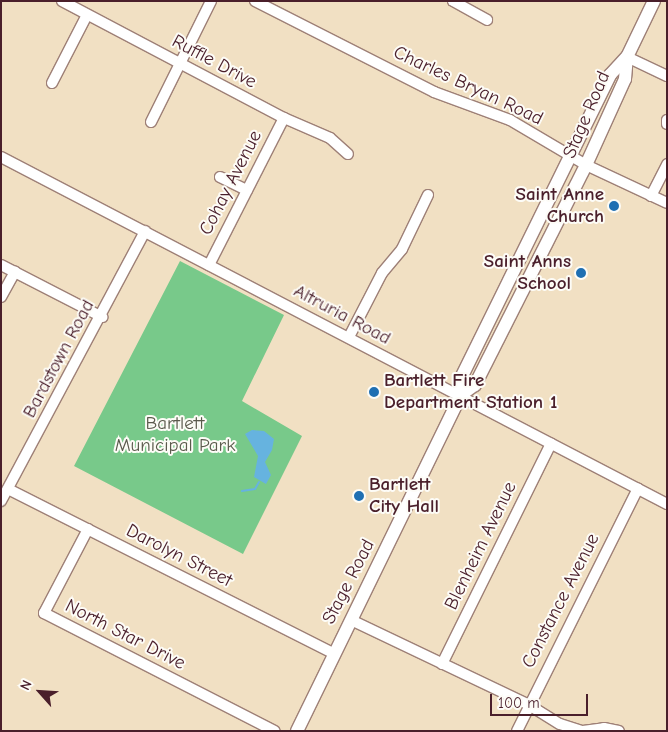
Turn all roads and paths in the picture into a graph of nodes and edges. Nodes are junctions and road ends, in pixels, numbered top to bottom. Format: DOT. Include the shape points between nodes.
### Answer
graph roads {
  1 [pos="62,1"];
  2 [pos="211,1"];
  3 [pos="255,1"];
  4 [pos="453,1"];
  5 [pos="654,1"];
  6 [pos="87,15"];
  7 [pos="488,20"];
  8 [pos="627,57"];
  9 [pos="179,63"];
  10 [pos="667,76"];
  11 [pos="52,84"];
  12 [pos="284,118"];
  13 [pos="667,120"];
  14 [pos="151,122"];
  15 [pos="667,124"];
  16 [pos="348,154"];
  17 [pos="1,157"];
  18 [pos="572,157"];
  19 [pos="667,164"];
  20 [pos="586,165"];
  21 [pos="220,178"];
  22 [pos="247,190"];
  23 [pos="428,195"];
  24 [pos="651,196"];
  25 [pos="667,203"];
  26 [pos="144,232"];
  27 [pos="1,265"];
  28 [pos="209,265"];
  29 [pos="516,269"];
  30 [pos="15,272"];
  31 [pos="530,276"];
  32 [pos="1,297"];
  33 [pos="102,317"];
  34 [pos="349,337"];
  35 [pos="461,395"];
  36 [pos="551,443"];
  37 [pos="638,488"];
  38 [pos="8,489"];
  39 [pos="1,501"];
  40 [pos="667,504"];
  41 [pos="88,529"];
  42 [pos="351,620"];
  43 [pos="334,654"];
  44 [pos="442,664"];
  45 [pos="529,705"];
  46 [pos="275,731"];
  47 [pos="297,731"];
  48 [pos="517,731"];
  49 [pos="582,731"];
  50 [pos="619,731"];
  1 -- 6 [label="street, Ruffle Drive"];
  2 -- 9 [label="street"];
  3 -- 18 [label="street, Charles Bryan Road" via="434,92 510,120"];
  4 -- 7 [label="street"];
  5 -- 8 [label="main road, Stage Road"];
  6 -- 9 [label="street, Ruffle Drive"];
  6 -- 11 [label="street"];
  8 -- 10 [label="street"];
  8 -- 18 [label="main road, Stage Road" via="610,75"];
  8 -- 20 [label="main road, Stage Road" via="625,79"];
  9 -- 12 [label="street, Ruffle Drive"];
  9 -- 14 [label="street"];
  12 -- 16 [label="street, Ruffle Drive" via="330,138"];
  12 -- 22 [label="street, Cohay Avenue"];
  13 -- 15 [label="street"];
  17 -- 26 [label="street, Altruria Road"];
  18 -- 20 [label="street, Charles Bryan Road"];
  18 -- 29 [label="main road, Stage Road"];
  19 -- 24 [label="street"];
  20 -- 24 [label="street, Charles Bryan Road"];
  20 -- 31 [label="main road, Stage Road"];
  21 -- 22 [label="street"];
  22 -- 28 [label="street, Cohay Avenue"];
  23 -- 34 [label="street" via="402,249 382,274"];
  24 -- 25 [label="street, Charles Bryan Road"];
  26 -- 28 [label="street, Altruria Road"];
  26 -- 33 [label="street, Bardstown Road"];
  27 -- 30 [label="street"];
  28 -- 34 [label="street, Altruria Road"];
  29 -- 31 [label="main road"];
  29 -- 35 [label="main road, Stage Road" via="461,378"];
  30 -- 32 [label="street"];
  30 -- 33 [label="street"];
  31 -- 35 [label="main road, Stage Road" via="475,384"];
  33 -- 38 [label="street, Bardstown Road"];
  34 -- 35 [label="street, Altruria Road"];
  35 -- 36 [label="street, Altruria Road"];
  35 -- 42 [label="main road, Stage Road"];
  36 -- 37 [label="street, Altruria Road"];
  36 -- 44 [label="street, Blenheim Avenue"];
  37 -- 40 [label="street, Altruria Road"];
  37 -- 45 [label="street, Constance Avenue"];
  38 -- 39 [label="street, Bardstown Road"];
  38 -- 41 [label="street, Darolyn Street"];
  41 -- 43 [label="street, Darolyn Street"];
  41 -- 46 [label="street, North Star Drive" via="44,613"];
  42 -- 43 [label="main road, Stage Road"];
  42 -- 44 [label="street"];
  43 -- 47 [label="main road, Stage Road"];
  44 -- 45 [label="street"];
  45 -- 48 [label="street, Constance Avenue"];
  45 -- 49 [label="street" via="560,724"];
  49 -- 50 [label="street" via="604,728"];
}
